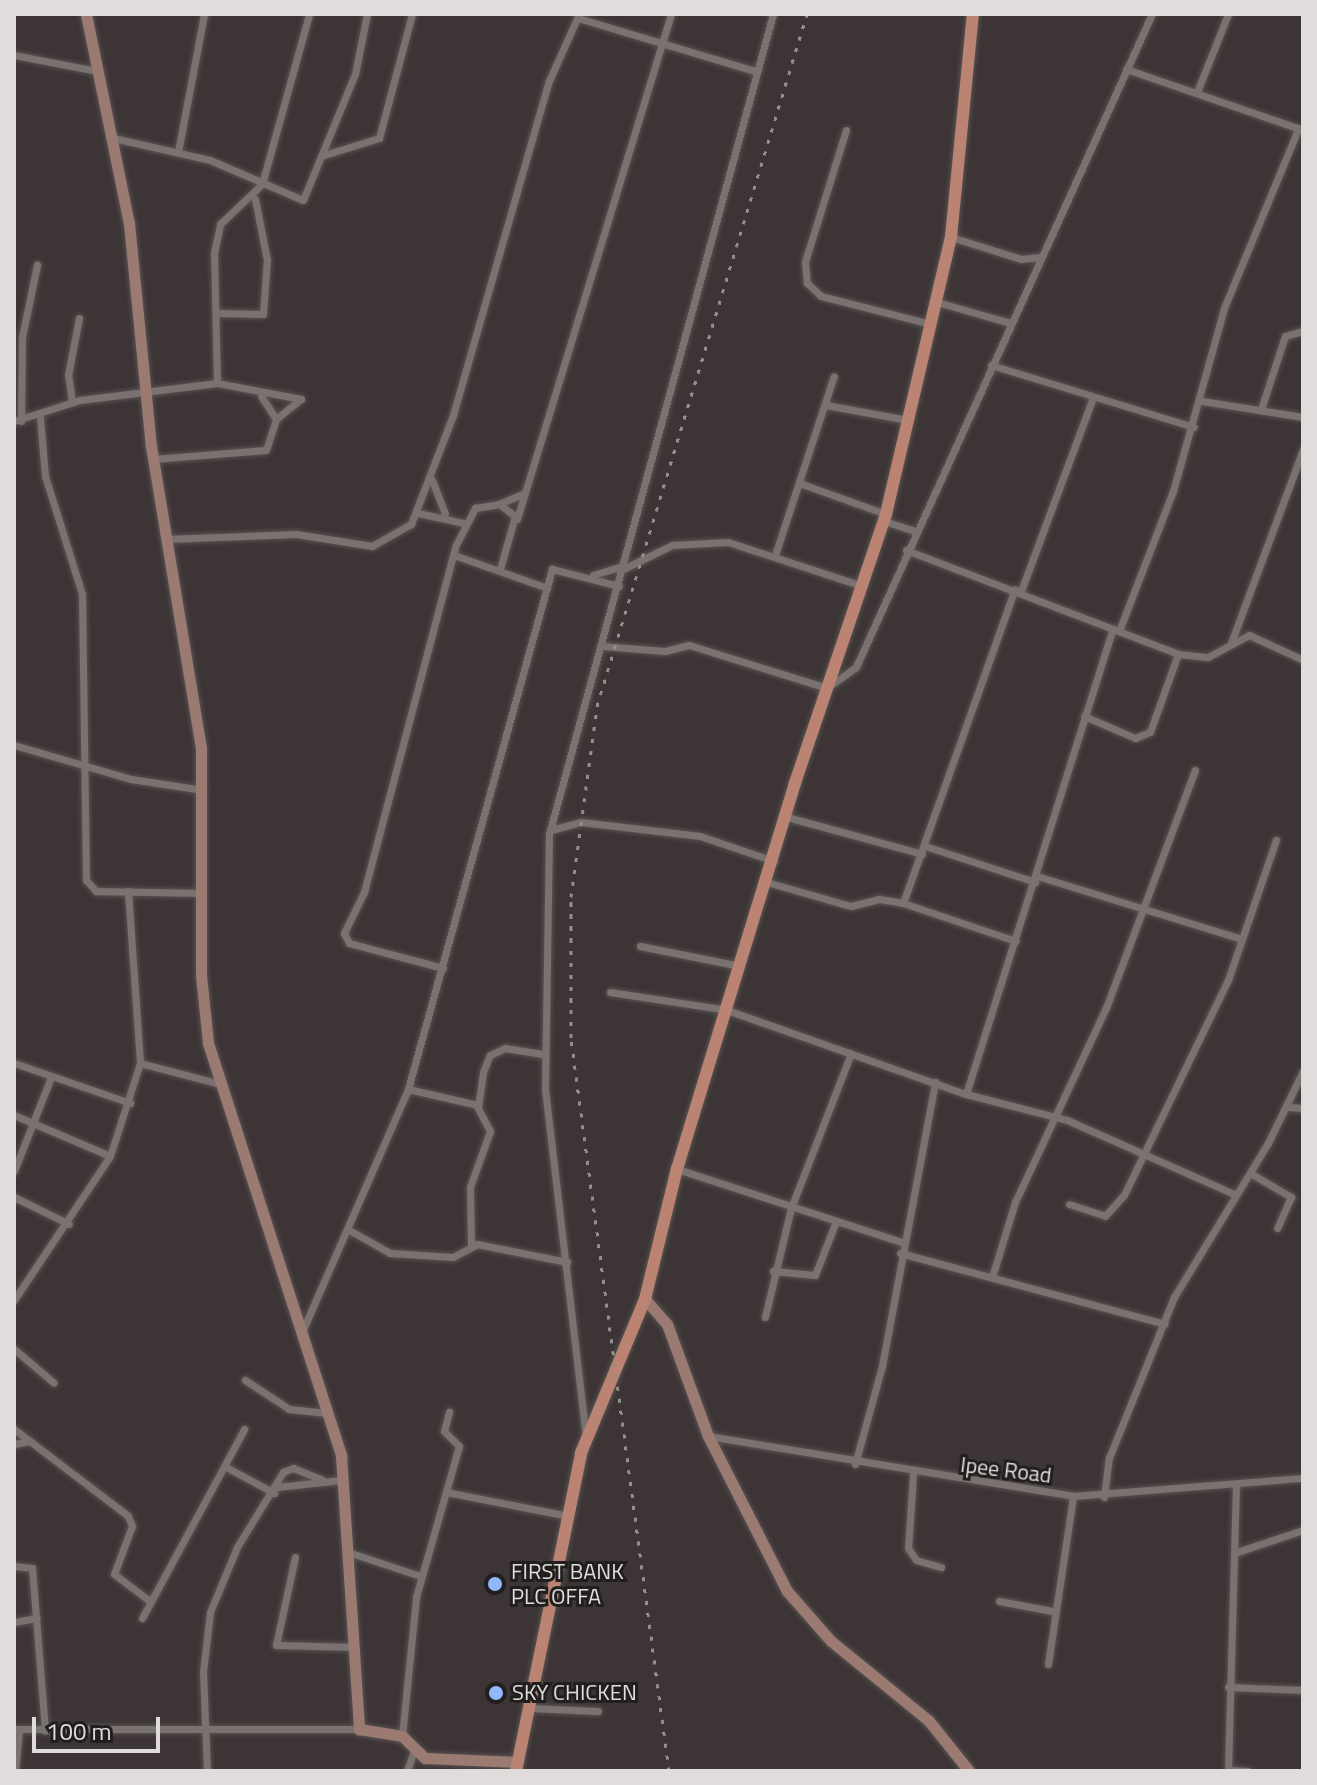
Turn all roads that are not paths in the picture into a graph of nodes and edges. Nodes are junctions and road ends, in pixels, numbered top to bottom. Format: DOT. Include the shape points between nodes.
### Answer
graph roads {
  1 [pos="86,14"];
  2 [pos="204,14"];
  3 [pos="309,14"];
  4 [pos="367,14"];
  5 [pos="412,14"];
  6 [pos="671,14"];
  7 [pos="773,14"];
  8 [pos="973,14"];
  9 [pos="1152,14"];
  10 [pos="1228,14"];
  11 [pos="579,16"];
  12 [pos="660,43"];
  13 [pos="14,55"];
  14 [pos="1126,69"];
  15 [pos="92,70"];
  16 [pos="755,71"];
  17 [pos="1197,92"];
  18 [pos="846,130"];
  19 [pos="1300,130"];
  20 [pos="107,137"];
  21 [pos="178,152"];
  22 [pos="321,156"];
  23 [pos="262,184"];
  24 [pos="255,199"];
  25 [pos="951,237"];
  26 [pos="1040,257"];
  27 [pos="37,265"];
  28 [pos="937,302"];
  29 [pos="218,313"];
  30 [pos="79,318"];
  31 [pos="1010,323"];
  32 [pos="931,324"];
  33 [pos="1303,331"];
  34 [pos="991,365"];
  35 [pos="834,376"];
  36 [pos="217,383"];
  37 [pos="145,394"];
  38 [pos="261,396"];
  39 [pos="1092,400"];
  40 [pos="1202,401"];
  41 [pos="72,402"];
  42 [pos="826,405"];
  43 [pos="1261,409"];
  44 [pos="40,417"];
  45 [pos="1303,417"];
  46 [pos="276,419"];
  47 [pos="910,420"];
  48 [pos="18,421"];
  49 [pos="1194,427"];
  50 [pos="1303,449"];
  51 [pos="153,459"];
  52 [pos="432,480"];
  53 [pos="802,484"];
  54 [pos="523,494"];
  55 [pos="499,504"];
  56 [pos="418,513"];
  57 [pos="445,514"];
  58 [pos="885,518"];
  59 [pos="463,523"];
  60 [pos="515,525"];
  61 [pos="914,531"];
  62 [pos="166,539"];
  63 [pos="906,550"];
  64 [pos="454,555"];
  65 [pos="775,555"];
  66 [pos="623,568"];
  67 [pos="500,569"];
  68 [pos="591,576"];
  69 [pos="619,586"];
  70 [pos="864,586"];
  71 [pos="547,588"];
  72 [pos="1018,590"];
  73 [pos="1116,630"];
  74 [pos="1230,645"];
  75 [pos="602,646"];
  76 [pos="1178,654"];
  77 [pos="1303,660"];
  78 [pos="827,688"];
  79 [pos="1084,716"];
  80 [pos="14,745"];
  81 [pos="82,767"];
  82 [pos="1195,770"];
  83 [pos="205,790"];
  84 [pos="787,817"];
  85 [pos="551,830"];
  86 [pos="1276,840"];
  87 [pos="923,850"];
  88 [pos="775,861"];
  89 [pos="1036,879"];
  90 [pos="770,883"];
  91 [pos="128,891"];
  92 [pos="202,893"];
  93 [pos="903,903"];
  94 [pos="1143,907"];
  95 [pos="1242,939"];
  96 [pos="1016,941"];
  97 [pos="640,946"];
  98 [pos="742,966"];
  99 [pos="443,968"];
  100 [pos="610,992"];
  101 [pos="727,1010"];
  102 [pos="851,1053"];
  103 [pos="543,1054"];
  104 [pos="14,1063"];
  105 [pos="140,1063"];
  106 [pos="1303,1071"];
  107 [pos="51,1077"];
  108 [pos="935,1082"];
  109 [pos="217,1083"];
  110 [pos="408,1089"];
  111 [pos="966,1094"];
  112 [pos="130,1103"];
  113 [pos="478,1105"];
  114 [pos="1288,1107"];
  115 [pos="1303,1108"];
  116 [pos="14,1115"];
  117 [pos="1058,1119"];
  118 [pos="35,1124"];
  119 [pos="1140,1151"];
  120 [pos="110,1156"];
  121 [pos="677,1169"];
  122 [pos="14,1171"];
  123 [pos="1250,1173"];
  124 [pos="1234,1194"];
  125 [pos="14,1197"];
  126 [pos="1069,1204"];
  127 [pos="791,1208"];
  128 [pos="69,1224"];
  129 [pos="835,1224"];
  130 [pos="1277,1228"];
  131 [pos="349,1230"];
  132 [pos="902,1242"];
  133 [pos="471,1247"];
  134 [pos="900,1253"];
  135 [pos="567,1262"];
  136 [pos="773,1271"];
  137 [pos="993,1274"];
  138 [pos="645,1299"];
  139 [pos="14,1300"];
  140 [pos="765,1317"];
  141 [pos="1165,1324"];
  142 [pos="301,1334"];
  143 [pos="14,1349"];
  144 [pos="245,1380"];
  145 [pos="54,1383"];
  146 [pos="449,1412"];
  147 [pos="327,1413"];
  148 [pos="14,1429"];
  149 [pos="244,1429"];
  150 [pos="708,1436"];
  151 [pos="586,1440"];
  152 [pos="30,1441"];
  153 [pos="14,1444"];
  154 [pos="855,1464"];
  155 [pos="226,1467"];
  156 [pos="913,1475"];
  157 [pos="1303,1478"];
  158 [pos="322,1480"];
  159 [pos="342,1480"];
  160 [pos="1236,1486"];
  161 [pos="276,1490"];
  162 [pos="446,1492"];
  163 [pos="1073,1496"];
  164 [pos="1104,1497"];
  165 [pos="568,1516"];
  166 [pos="1303,1530"];
  167 [pos="1237,1552"];
  168 [pos="351,1553"];
  169 [pos="295,1557"];
  170 [pos="14,1566"];
  171 [pos="941,1567"];
  172 [pos="420,1576"];
  173 [pos="999,1601"];
  174 [pos="151,1602"];
  175 [pos="1052,1611"];
  176 [pos="37,1618"];
  177 [pos="142,1618"];
  178 [pos="14,1622"];
  179 [pos="355,1647"];
  180 [pos="1048,1664"];
  181 [pos="1228,1687"];
  182 [pos="1303,1690"];
  183 [pos="529,1708"];
  184 [pos="598,1711"];
  185 [pos="359,1729"];
  186 [pos="16,1730"];
  187 [pos="45,1730"];
  188 [pos="205,1732"];
  189 [pos="402,1736"];
  190 [pos="413,1754"];
  191 [pos="517,1766"];
  192 [pos="1228,1770"];
  193 [pos="15,1771"];
  194 [pos="207,1771"];
  195 [pos="407,1771"];
  196 [pos="968,1771"];
  197 [pos="1248,1771"];
  1 -- 15 [label="street"];
  2 -- 21 [label="street"];
  3 -- 23 [label="street"];
  4 -- 22 [label="street" via="355,74"];
  5 -- 22 [label="street" via="379,138"];
  6 -- 12 [label="street"];
  7 -- 16 [label="street"];
  8 -- 25 [label="main road"];
  9 -- 14 [label="street"];
  10 -- 17 [label="street"];
  11 -- 12 [label="street"];
  11 -- 52 [label="street" via="549,81 526,181"];
  12 -- 16 [label="street"];
  12 -- 54 [label="street"];
  13 -- 15 [label="street"];
  14 -- 17 [label="street"];
  14 -- 26 [label="street"];
  15 -- 20 [label="street"];
  16 -- 66 [label="street"];
  17 -- 19 [label="street"];
  18 -- 32 [label="street" via="805,262 807,283 821,296"];
  19 -- 40 [label="street" via="1224,308"];
  20 -- 21 [label="street"];
  20 -- 37 [label="street" via="129,223"];
  21 -- 23 [label="street"];
  22 -- 23 [label="street" via="303,200"];
  23 -- 24 [label="street"];
  24 -- 29 [label="street" via="218,229"];
  24 -- 29 [label="street" via="267,260 263,314"];
  25 -- 26 [label="street" via="1021,259"];
  25 -- 28 [label="main road"];
  26 -- 31 [label="street"];
  27 -- 48 [label="street" via="22,337"];
  28 -- 31 [label="street"];
  28 -- 32 [label="main road"];
  29 -- 36 [label="street"];
  30 -- 41 [label="street" via="68,375"];
  31 -- 34 [label="street"];
  32 -- 47 [label="main road"];
  33 -- 43 [label="street" via="1285,336"];
  34 -- 39 [label="street"];
  34 -- 61 [label="street"];
  35 -- 42 [label="street"];
  36 -- 37 [label="street"];
  36 -- 38 [label="street"];
  37 -- 41 [label="street"];
  37 -- 51 [label="street"];
  38 -- 46 [label="street"];
  38 -- 46 [label="street" via="301,399"];
  39 -- 49 [label="street"];
  39 -- 72 [label="street"];
  40 -- 43 [label="street" via="1239,412"];
  40 -- 49 [label="street"];
  41 -- 44 [label="street"];
  42 -- 47 [label="street"];
  42 -- 53 [label="street"];
  43 -- 45 [label="street"];
  44 -- 48 [label="street"];
  44 -- 81 [label="street" via="45,476 82,594"];
  46 -- 51 [label="street" via="266,450"];
  47 -- 58 [label="main road"];
  49 -- 73 [label="street"];
  50 -- 74 [label="street"];
  51 -- 62 [label="street"];
  52 -- 56 [label="street"];
  52 -- 57 [label="street"];
  53 -- 58 [label="street"];
  53 -- 65 [label="street"];
  54 -- 55 [label="street"];
  54 -- 60 [label="street"];
  55 -- 59 [label="street" via="475,508"];
  55 -- 60 [label="street"];
  56 -- 57 [label="street"];
  56 -- 62 [label="street" via="400,534 372,546 296,534"];
  57 -- 59 [label="street"];
  58 -- 61 [label="street"];
  58 -- 70 [label="main road"];
  59 -- 64 [label="street"];
  60 -- 67 [label="street"];
  61 -- 63 [label="street"];
  62 -- 83 [label="street"];
  63 -- 72 [label="street"];
  63 -- 78 [label="street" via="856,667"];
  64 -- 67 [label="street"];
  64 -- 99 [label="street" via="364,892 343,937"];
  65 -- 66 [label="street" via="728,542 689,542"];
  65 -- 70 [label="street"];
  66 -- 68 [label="street"];
  66 -- 69 [label="street"];
  67 -- 71 [label="street"];
  68 -- 69 [label="street"];
  68 -- 71 [label="street" via="554,567"];
  69 -- 75 [label="street"];
  70 -- 78 [label="main road"];
  71 -- 99 [label="street"];
  72 -- 73 [label="street"];
  72 -- 87 [label="street" via="984,659"];
  73 -- 76 [label="street"];
  73 -- 79 [label="street"];
  74 -- 76 [label="street" via="1208,657"];
  74 -- 77 [label="street" via="1249,635"];
  75 -- 78 [label="street" via="665,651 689,645"];
  75 -- 85 [label="street"];
  76 -- 79 [label="street" via="1150,732 1135,738"];
  78 -- 84 [label="main road"];
  79 -- 89 [label="street"];
  80 -- 81 [label="street"];
  81 -- 83 [label="street"];
  81 -- 91 [label="street" via="86,880 96,891"];
  82 -- 94 [label="street"];
  83 -- 92 [label="street"];
  84 -- 87 [label="street"];
  84 -- 88 [label="main road"];
  85 -- 88 [label="street" via="601,822 700,836"];
  85 -- 103 [label="street"];
  86 -- 95 [label="street"];
  87 -- 89 [label="street"];
  87 -- 93 [label="street"];
  88 -- 90 [label="main road"];
  89 -- 94 [label="street"];
  89 -- 96 [label="street"];
  90 -- 93 [label="street" via="851,906 879,899"];
  90 -- 98 [label="main road"];
  91 -- 92 [label="street"];
  91 -- 105 [label="street"];
  92 -- 109 [label="street" via="202,986"];
  93 -- 96 [label="street"];
  94 -- 95 [label="street"];
  94 -- 117 [label="street"];
  95 -- 119 [label="street"];
  96 -- 111 [label="street"];
  97 -- 98 [label="street"];
  98 -- 101 [label="main road"];
  99 -- 110 [label="street"];
  100 -- 101 [label="street"];
  101 -- 102 [label="street"];
  101 -- 121 [label="main road"];
  102 -- 108 [label="street"];
  102 -- 127 [label="street"];
  103 -- 113 [label="street" via="514,1047 490,1055"];
  103 -- 135 [label="street"];
  104 -- 107 [label="street"];
  105 -- 109 [label="street"];
  105 -- 112 [label="street"];
  106 -- 114 [label="street"];
  107 -- 112 [label="street"];
  107 -- 118 [label="street"];
  108 -- 111 [label="street"];
  108 -- 132 [label="street"];
  109 -- 142 [label="street"];
  110 -- 113 [label="street"];
  110 -- 131 [label="street"];
  111 -- 117 [label="street"];
  112 -- 120 [label="street"];
  113 -- 133 [label="street" via="490,1131 470,1187"];
  114 -- 115 [label="street"];
  114 -- 123 [label="street"];
  116 -- 118 [label="street"];
  117 -- 119 [label="street"];
  117 -- 137 [label="street" via="1015,1202"];
  118 -- 120 [label="street"];
  118 -- 122 [label="street"];
  119 -- 124 [label="street"];
  119 -- 126 [label="street" via="1124,1195 1105,1216"];
  120 -- 128 [label="street"];
  121 -- 127 [label="street"];
  121 -- 138 [label="main road"];
  123 -- 124 [label="street"];
  123 -- 130 [label="street" via="1291,1197"];
  124 -- 141 [label="street"];
  125 -- 128 [label="street"];
  127 -- 129 [label="street"];
  127 -- 136 [label="street"];
  128 -- 139 [label="street"];
  129 -- 132 [label="street"];
  129 -- 136 [label="street" via="815,1275"];
  131 -- 133 [label="street" via="390,1253 453,1257"];
  131 -- 142 [label="street"];
  132 -- 134 [label="street"];
  133 -- 135 [label="street"];
  134 -- 137 [label="street"];
  134 -- 154 [label="street" via="882,1366"];
  135 -- 151 [label="street"];
  136 -- 140 [label="street"];
  137 -- 141 [label="street"];
  138 -- 150 [label="street" via="667,1324"];
  138 -- 151 [label="main road"];
  141 -- 164 [label="street" via="1113,1446"];
  142 -- 147 [label="street"];
  143 -- 145 [label="street"];
  144 -- 147 [label="street" via="289,1409"];
  146 -- 162 [label="street" via="444,1428 459,1446"];
  147 -- 159 [label="street"];
  148 -- 152 [label="street"];
  149 -- 155 [label="street"];
  150 -- 154 [label="street, Ipee Road"];
  150 -- 196 [label="street" via="805,1616 929,1721"];
  151 -- 165 [label="main road"];
  152 -- 153 [label="street"];
  152 -- 174 [label="street" via="132,1520 114,1574"];
  154 -- 156 [label="street, Ipee Road"];
  155 -- 161 [label="street"];
  155 -- 174 [label="street"];
  156 -- 163 [label="street, Ipee Road"];
  156 -- 171 [label="street" via="908,1548 916,1560"];
  157 -- 160 [label="street, Ipee Road"];
  158 -- 159 [label="street"];
  158 -- 161 [label="street"];
  158 -- 161 [label="street" via="293,1468"];
  159 -- 168 [label="street"];
  160 -- 164 [label="street, Ipee Road"];
  160 -- 167 [label="street"];
  161 -- 188 [label="street" via="237,1547 210,1612"];
  162 -- 165 [label="street"];
  162 -- 172 [label="street"];
  163 -- 164 [label="street, Ipee Road"];
  163 -- 175 [label="street"];
  165 -- 183 [label="main road"];
  166 -- 167 [label="street"];
  167 -- 181 [label="street"];
  168 -- 172 [label="street"];
  168 -- 179 [label="street"];
  169 -- 179 [label="street" via="276,1645"];
  170 -- 176 [label="street" via="32,1568"];
  172 -- 189 [label="street"];
  173 -- 175 [label="street"];
  174 -- 177 [label="street"];
  175 -- 180 [label="street"];
  176 -- 178 [label="street"];
  176 -- 187 [label="street"];
  179 -- 185 [label="street"];
  181 -- 182 [label="street"];
  181 -- 192 [label="street"];
  183 -- 184 [label="street"];
  183 -- 191 [label="main road"];
  185 -- 188 [label="street"];
  185 -- 189 [label="street"];
  186 -- 187 [label="street"];
  186 -- 193 [label="street"];
  187 -- 188 [label="street"];
  188 -- 194 [label="street"];
  189 -- 190 [label="street"];
  190 -- 191 [label="street"];
  190 -- 195 [label="street"];
  192 -- 197 [label="street"];
}
